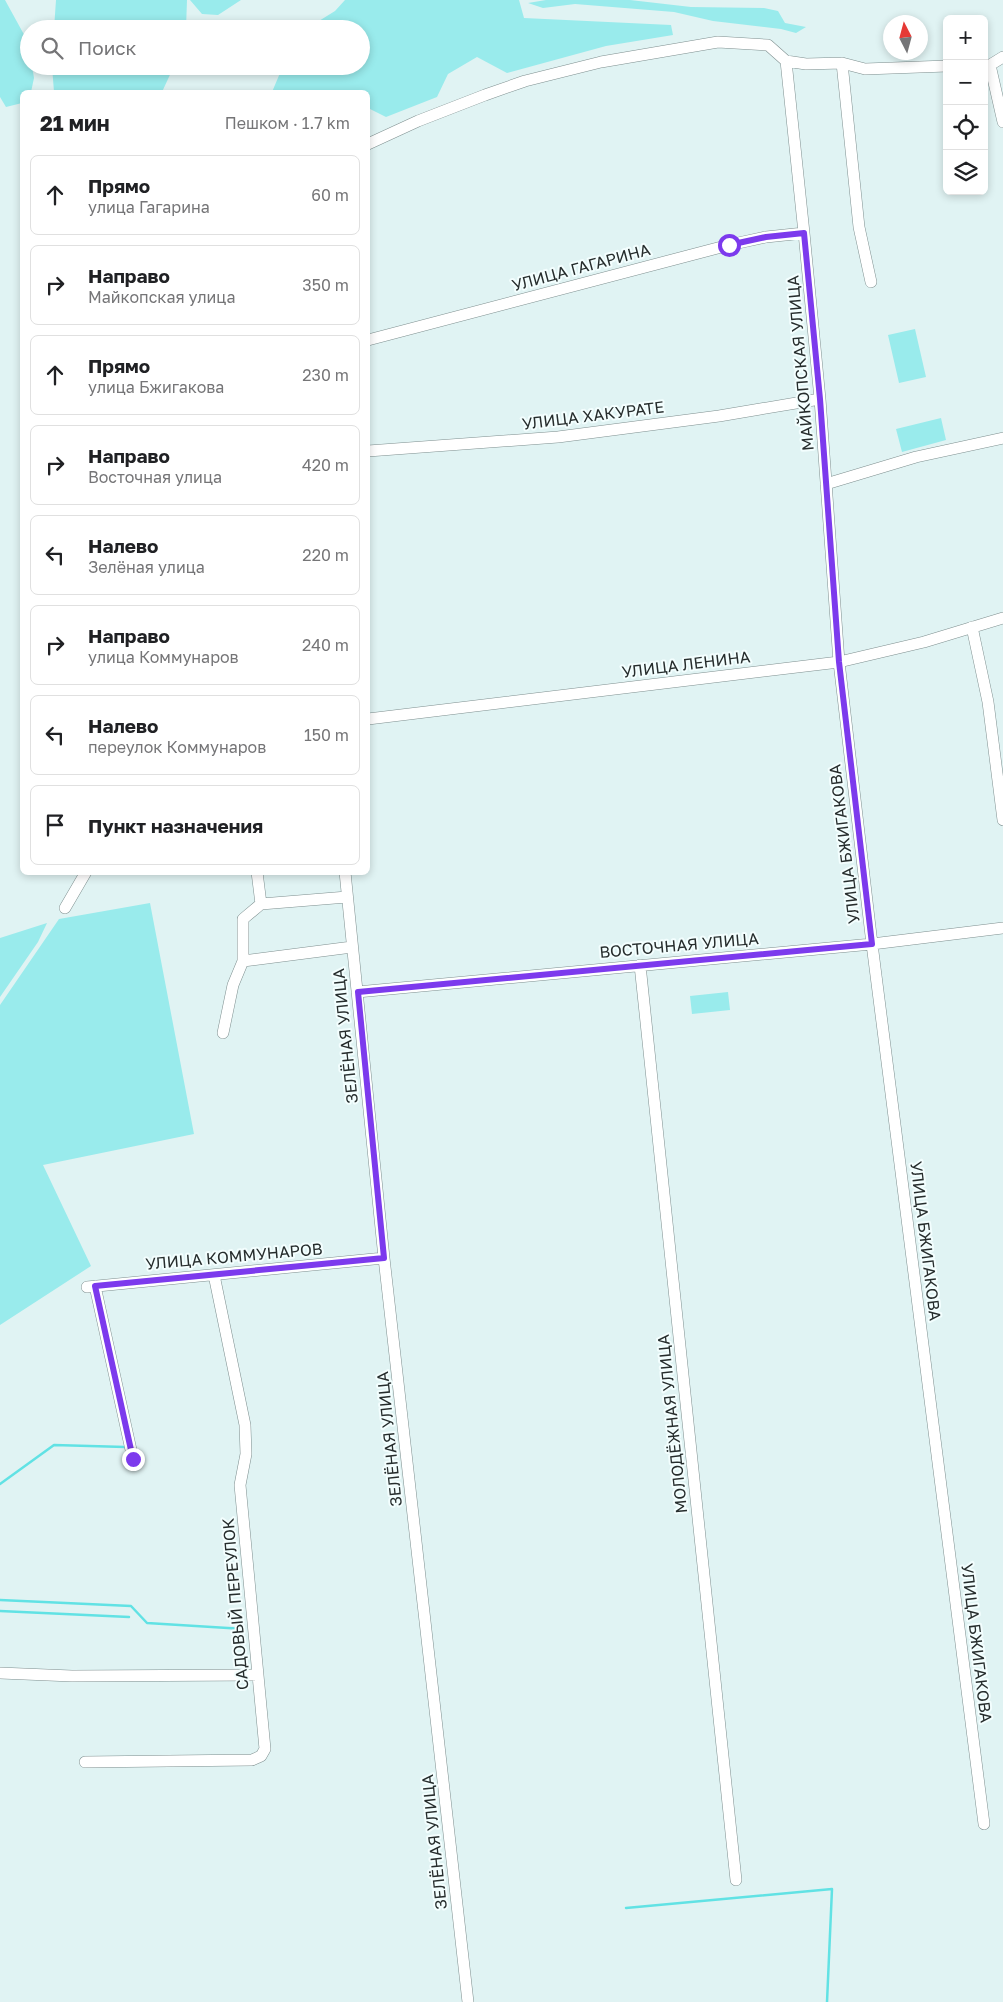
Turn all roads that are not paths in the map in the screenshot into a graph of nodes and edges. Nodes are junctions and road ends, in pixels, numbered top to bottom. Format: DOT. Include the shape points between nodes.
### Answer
graph roads {
  1 [pos="1003,57"];
  2 [pos="786,61"];
  3 [pos="842,63"];
  4 [pos="988,64"];
  5 [pos="943,66"];
  6 [pos="988,69"];
  7 [pos="1003,122"];
  8 [pos="370,143"];
  9 [pos="804,233"];
  10 [pos="871,282"];
  11 [pos="370,339"];
  12 [pos="820,399"];
  13 [pos="1003,438"];
  14 [pos="370,451"];
  15 [pos="826,484"];
  16 [pos="1003,618"];
  17 [pos="972,627"];
  18 [pos="839,662"];
  19 [pos="370,718"];
  20 [pos="1003,820"];
  21 [pos="84,875"];
  22 [pos="257,875"];
  23 [pos="345,875"];
  24 [pos="347,897"];
  25 [pos="260,904"];
  26 [pos="65,908"];
  27 [pos="1003,928"];
  28 [pos="872,944"];
  29 [pos="352,947"];
  30 [pos="243,961"];
  31 [pos="640,965"];
  32 [pos="358,992"];
  33 [pos="223,1033"];
  34 [pos="384,1258"];
  35 [pos="214,1275"];
  36 [pos="133,1459"];
  37 [pos="0,1673"];
  38 [pos="257,1675"];
  39 [pos="85,1762"];
  40 [pos="984,1824"];
  41 [pos="736,1880"];
  42 [pos="468,2002"];
  1 -- 4 [label="street"];
  2 -- 3 [label="street"];
  2 -- 8 [label="street" via="768,45 718,42 601,62 485,95"];
  2 -- 9 [label="street, МАЙКОПСКАЯ УЛИЦА"];
  3 -- 5 [label="street" via="866,69"];
  3 -- 10 [label="street" via="859,227"];
  6 -- 7 [label="street"];
  9 -- 11 [label="street, УЛИЦА ГАГАРИНА" via="729,245"];
  9 -- 12 [label="street, МАЙКОПСКАЯ УЛИЦА"];
  12 -- 14 [label="street, УЛИЦА ХАКУРАТЕ" via="558,437"];
  12 -- 15 [label="street, МАЙКОПСКАЯ УЛИЦА"];
  13 -- 15 [label="street" via="916,457"];
  15 -- 18 [label="street, МАЙКОПСКАЯ УЛИЦА"];
  16 -- 17 [label="street, УЛИЦА ЛЕНИНА"];
  17 -- 18 [label="street, УЛИЦА ЛЕНИНА"];
  17 -- 20 [label="street" via="988,702"];
  18 -- 19 [label="street, УЛИЦА ЛЕНИНА"];
  18 -- 28 [label="street, УЛИЦА БЖИГАКОВА"];
  21 -- 26 [label="street"];
  22 -- 25 [label="street"];
  23 -- 24 [label="street, ЗЕЛЁНАЯ УЛИЦА"];
  24 -- 25 [label="street"];
  24 -- 29 [label="street, ЗЕЛЁНАЯ УЛИЦА"];
  25 -- 30 [label="street" via="243,919"];
  27 -- 28 [label="street, ВОСТОЧНАЯ УЛИЦА"];
  28 -- 31 [label="street, ВОСТОЧНАЯ УЛИЦА"];
  28 -- 40 [label="street, УЛИЦА БЖИГАКОВА"];
  29 -- 30 [label="street"];
  29 -- 32 [label="street, ЗЕЛЁНАЯ УЛИЦА"];
  30 -- 33 [label="street" via="233,985"];
  31 -- 32 [label="street, ВОСТОЧНАЯ УЛИЦА"];
  31 -- 41 [label="street, МОЛОДЁЖНАЯ УЛИЦА"];
  32 -- 34 [label="street, ЗЕЛЁНАЯ УЛИЦА"];
  34 -- 35 [label="street, УЛИЦА КОММУНАРОВ"];
  34 -- 42 [label="street, ЗЕЛЁНАЯ УЛИЦА"];
  35 -- 36 [label="street, УЛИЦА КОММУНАРОВ" via="91,1286"];
  35 -- 38 [label="street, САДОВЫЙ ПЕРЕУЛОК" via="245,1425 246,1454 240,1485"];
  37 -- 38 [label="street"];
  38 -- 39 [label="street, САДОВЫЙ ПЕРЕУЛОК" via="265,1749 261,1756 252,1760"];
}
